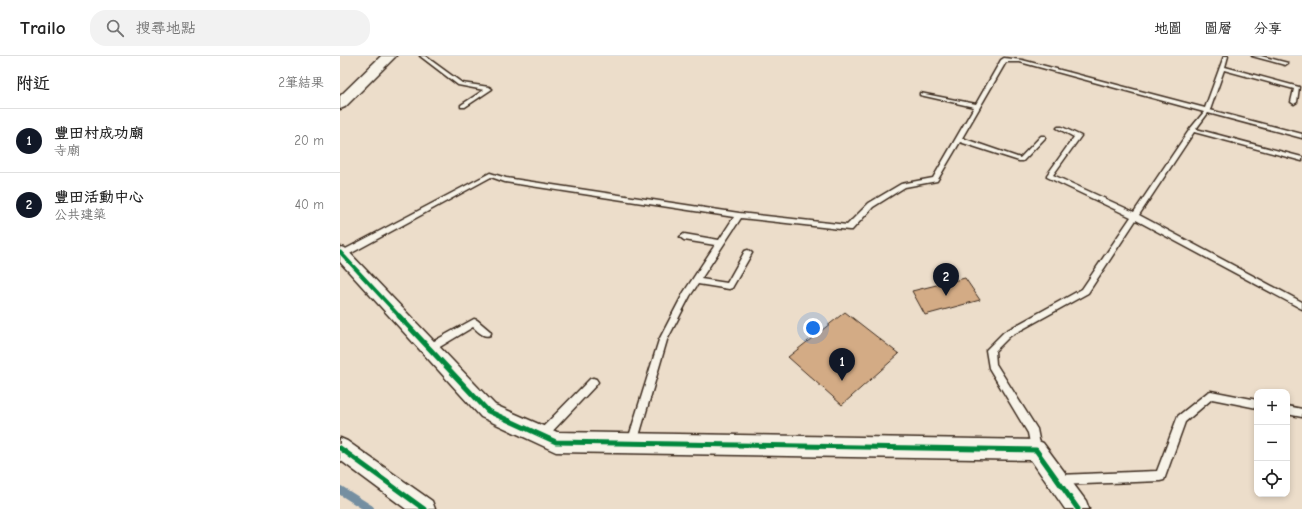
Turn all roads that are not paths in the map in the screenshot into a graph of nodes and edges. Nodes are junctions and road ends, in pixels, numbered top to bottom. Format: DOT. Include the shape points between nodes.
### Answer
graph roads {
  1 [pos="389,56"];
  2 [pos="422,56"];
  3 [pos="1226,56"];
  4 [pos="1254,56"];
  5 [pos="1285,63"];
  6 [pos="1222,68"];
  7 [pos="922,94"];
  8 [pos="1294,102"];
  9 [pos="340,104"];
  10 [pos="463,106"];
  11 [pos="977,106"];
  12 [pos="1207,111"];
  13 [pos="1060,128"];
  14 [pos="1192,130"];
  15 [pos="1302,136"];
  16 [pos="1043,137"];
  17 [pos="958,139"];
  18 [pos="1302,159"];
  19 [pos="739,215"];
  20 [pos="1135,216"];
  21 [pos="684,237"];
  22 [pos="720,243"];
  23 [pos="342,253"];
  24 [pos="748,253"];
  25 [pos="696,280"];
  26 [pos="1302,306"];
  27 [pos="487,333"];
  28 [pos="430,348"];
  29 [pos="593,382"];
  30 [pos="1254,403"];
  31 [pos="1290,411"];
  32 [pos="1302,413"];
  33 [pos="542,435"];
  34 [pos="632,443"];
  35 [pos="340,448"];
  36 [pos="1036,450"];
  37 [pos="1058,480"];
  38 [pos="424,509"];
  39 [pos="1078,509"];
  1 -- 9 [label="main road"];
  2 -- 10 [label="lane" via="460,84 489,89"];
  3 -- 6 [label="lane"];
  4 -- 5 [label="lane"];
  6 -- 8 [label="lane" via="1297,88"];
  6 -- 12 [label="lane"];
  7 -- 11 [label="lane"];
  11 -- 12 [label="lane" via="1004,60 1012,59"];
  11 -- 17 [label="lane"];
  12 -- 14 [label="lane"];
  12 -- 15 [label="lane"];
  13 -- 20 [label="lane" via="1078,136 1049,176"];
  14 -- 18 [label="lane"];
  14 -- 20 [label="lane"];
  16 -- 17 [label="lane" via="1021,160"];
  17 -- 19 [label="lane" via="935,180 903,185 870,205 849,228"];
  19 -- 22 [label="lane"];
  19 -- 23 [label="lane" via="490,176"];
  20 -- 26 [label="lane"];
  20 -- 36 [label="lane" via="1086,291 1007,334 990,350 992,365 1033,432"];
  21 -- 22 [label="lane"];
  22 -- 25 [label="lane"];
  23 -- 28 [label="street"];
  24 -- 25 [label="lane" via="729,286"];
  25 -- 34 [label="lane" via="663,340"];
  27 -- 28 [label="lane" via="474,322"];
  28 -- 33 [label="street" via="488,411"];
  29 -- 33 [label="lane"];
  30 -- 37 [label="lane" via="1211,395 1181,419 1160,476"];
  31 -- 32 [label="lane"];
  33 -- 34 [label="street" via="556,442"];
  34 -- 36 [label="street"];
  35 -- 38 [label="street"];
  36 -- 37 [label="street"];
  37 -- 39 [label="street"];
}
